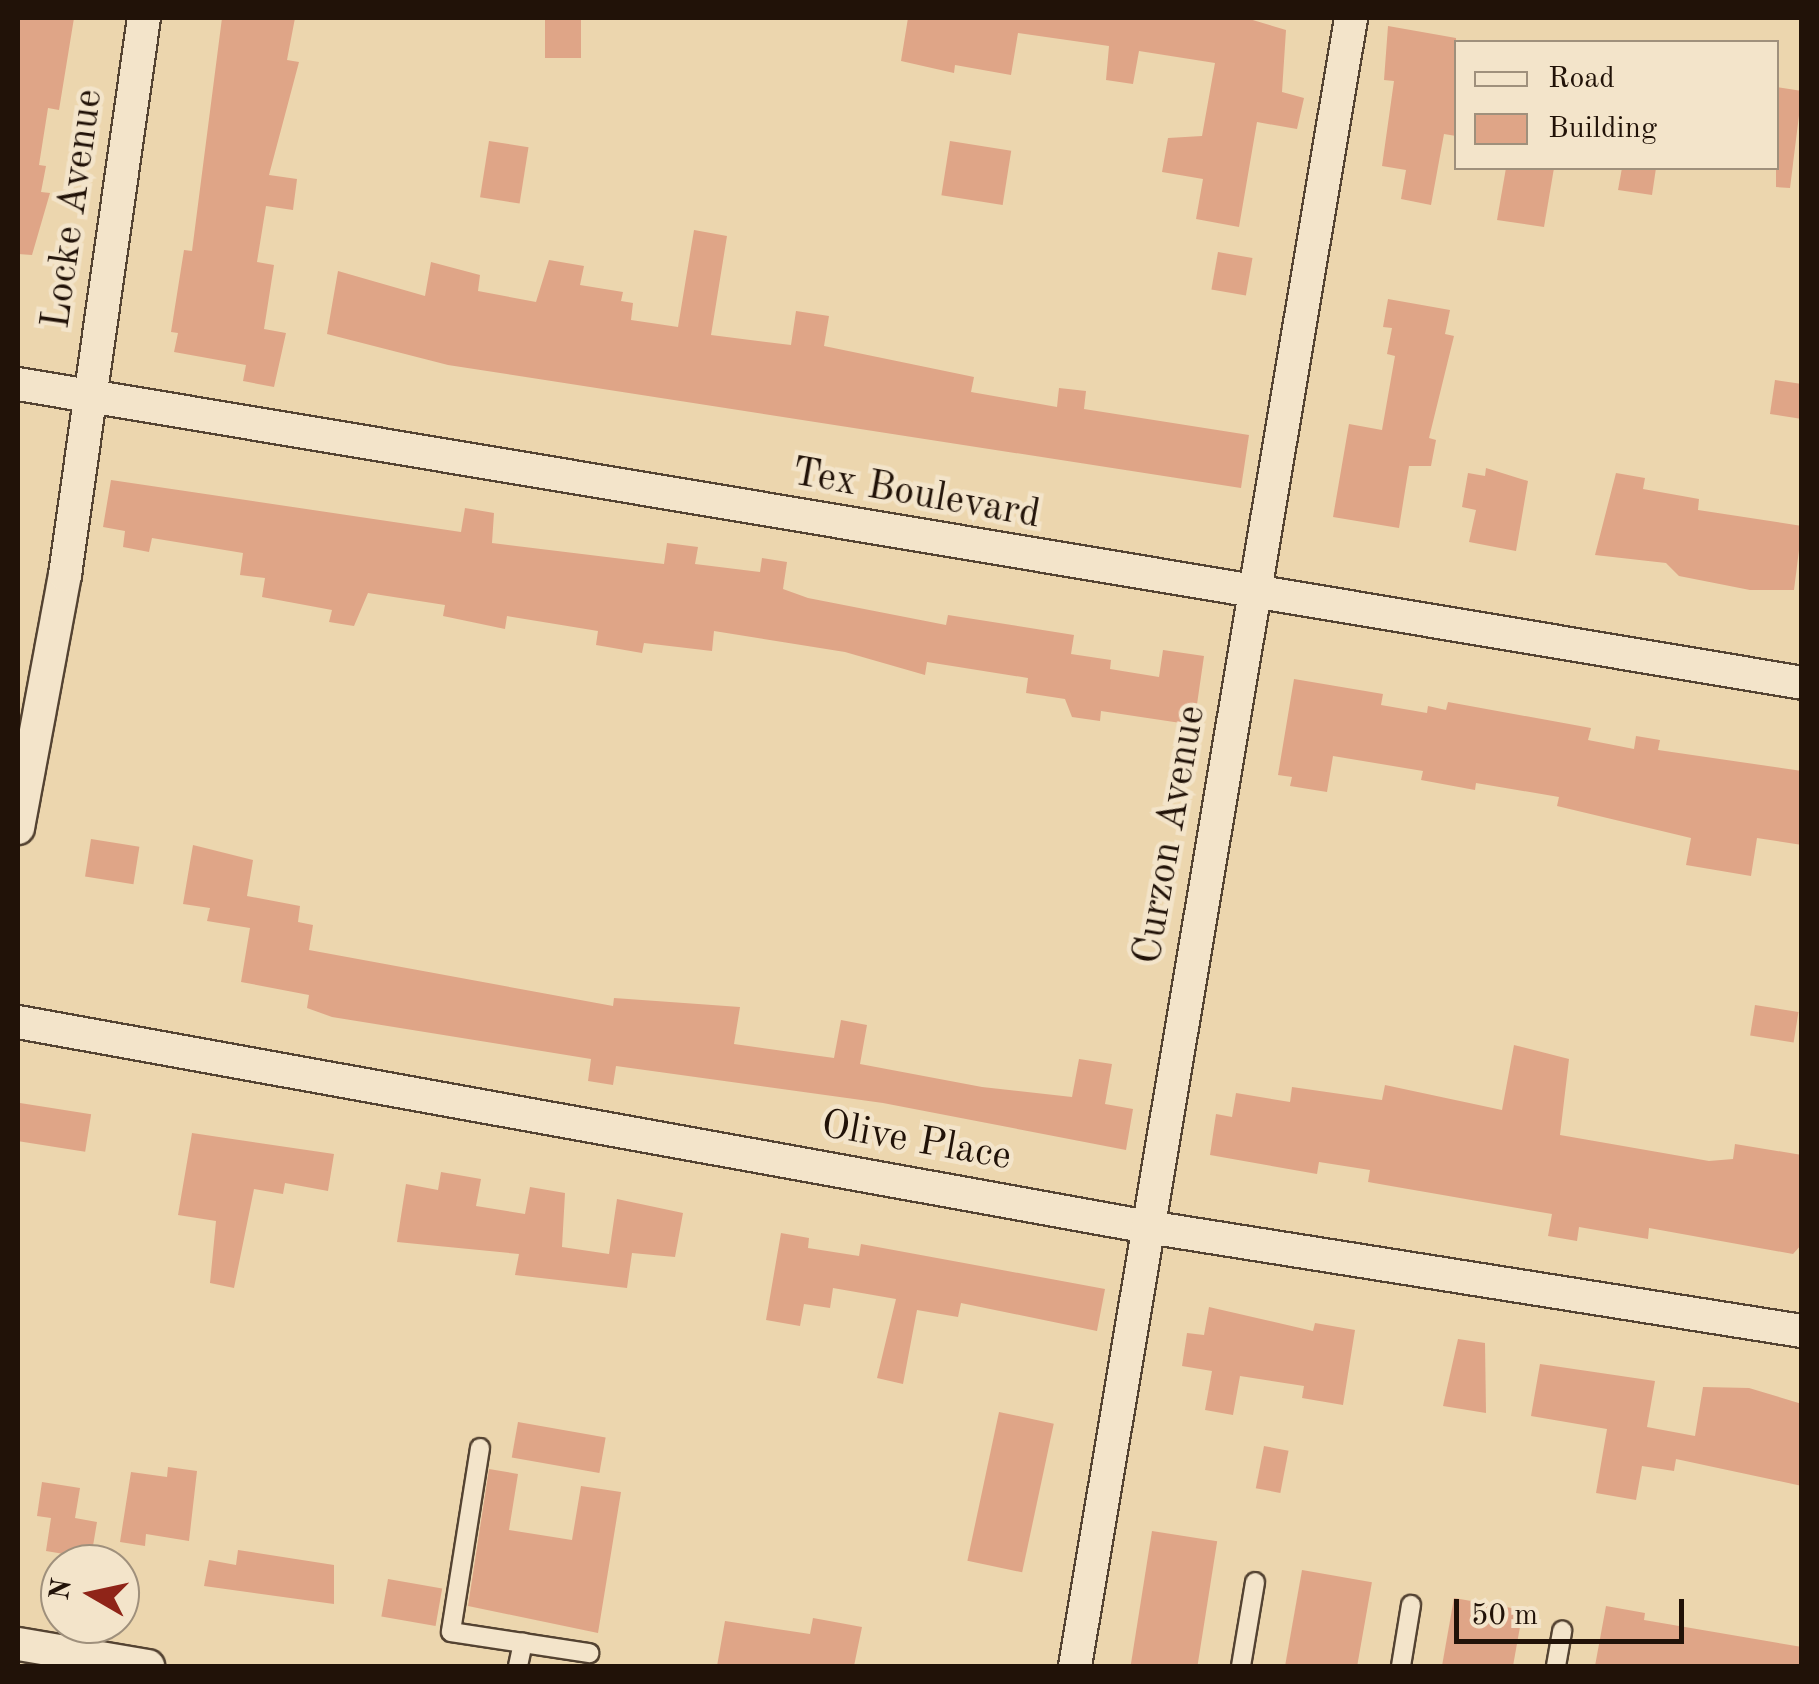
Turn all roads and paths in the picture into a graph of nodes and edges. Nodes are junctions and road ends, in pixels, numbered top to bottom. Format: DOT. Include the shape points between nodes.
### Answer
graph roads {
  1 [pos="144,18"];
  2 [pos="1351,18"];
  3 [pos="18,384"];
  4 [pos="90,396"];
  5 [pos="1254,597"];
  6 [pos="1802,684"];
  7 [pos="18,828"];
  8 [pos="18,1022"];
  9 [pos="1148,1226"];
  10 [pos="1802,1332"];
  11 [pos="480,1448"];
  12 [pos="1255,1582"];
  13 [pos="1411,1605"];
  14 [pos="1562,1631"];
  15 [pos="523,1643"];
  16 [pos="18,1644"];
  17 [pos="590,1654"];
  18 [pos="52,1658"];
  19 [pos="148,1666"];
  20 [pos="518,1666"];
  21 [pos="1075,1666"];
  22 [pos="1241,1666"];
  23 [pos="1401,1666"];
  24 [pos="1556,1666"];
  1 -- 4 [label="street, Locke Avenue"];
  2 -- 5 [label="street, Curzon Avenue"];
  3 -- 4 [label="street, Tex Boulevard"];
  4 -- 5 [label="street, Tex Boulevard"];
  4 -- 7 [label="street, Locke Avenue"];
  5 -- 6 [label="street, Tex Boulevard"];
  5 -- 9 [label="street, Curzon Avenue"];
  8 -- 9 [label="street, Olive Place"];
  9 -- 10 [label="street, Olive Place"];
  9 -- 21 [label="street, Curzon Avenue"];
  11 -- 15 [label="lane" via="449,1627"];
  12 -- 22 [label="lane"];
  13 -- 23 [label="lane"];
  14 -- 24 [label="lane"];
  15 -- 17 [label="lane"];
  15 -- 20 [label="lane"];
  16 -- 18 [label="street"];
  18 -- 19 [label="street"];
}
